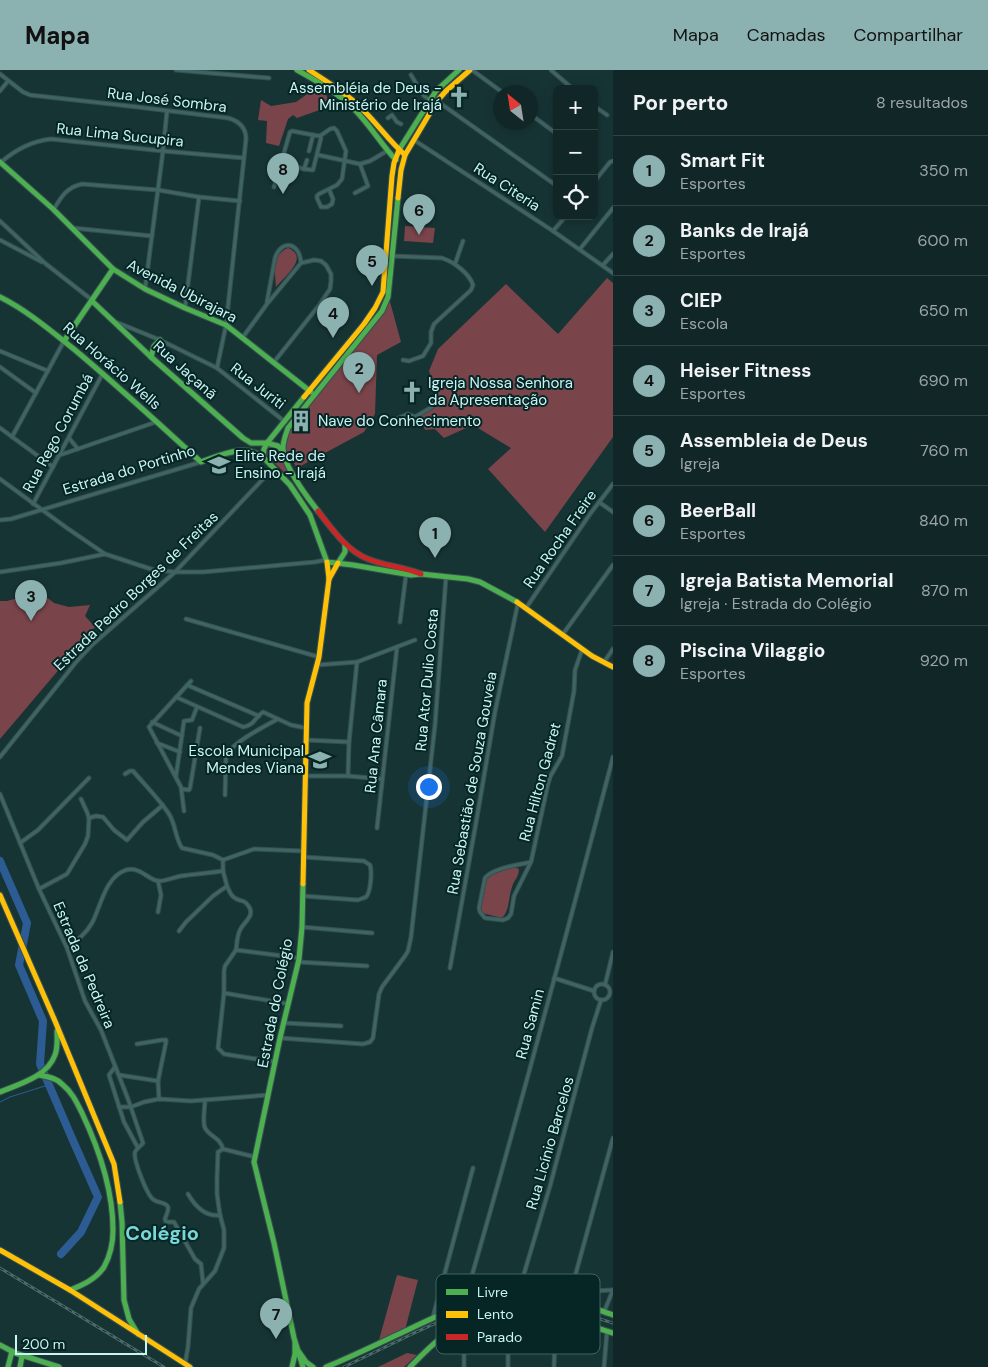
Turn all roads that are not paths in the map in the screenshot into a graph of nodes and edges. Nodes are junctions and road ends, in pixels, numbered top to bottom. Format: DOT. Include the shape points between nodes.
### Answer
graph roads {
  1 [pos="176,70"];
  2 [pos="297,70"];
  3 [pos="309,70"];
  4 [pos="471,70"];
  5 [pos="551,70"];
  6 [pos="455,71"];
  7 [pos="0,74"];
  8 [pos="411,75"];
  9 [pos="269,78"];
  10 [pos="8,82"];
  11 [pos="568,85"];
  12 [pos="493,86"];
  13 [pos="0,91"];
  14 [pos="430,100"];
  15 [pos="437,101"];
  16 [pos="598,109"];
  17 [pos="167,111"];
  18 [pos="607,115"];
  19 [pos="388,118"];
  20 [pos="538,120"];
  21 [pos="401,124"];
  22 [pos="553,131"];
  23 [pos="313,135"];
  24 [pos="320,136"];
  25 [pos="413,139"];
  26 [pos="402,145"];
  27 [pos="394,146"];
  28 [pos="399,150"];
  29 [pos="309,151"];
  30 [pos="387,151"];
  31 [pos="163,152"];
  32 [pos="318,155"];
  33 [pos="405,155"];
  34 [pos="244,158"];
  35 [pos="395,159"];
  36 [pos="307,160"];
  37 [pos="345,161"];
  38 [pos="613,161"];
  39 [pos="0,163"];
  40 [pos="281,163"];
  41 [pos="360,164"];
  42 [pos="402,164"];
  43 [pos="304,169"];
  44 [pos="598,177"];
  45 [pos="553,183"];
  46 [pos="274,187"];
  47 [pos="329,189"];
  48 [pos="158,190"];
  49 [pos="355,193"];
  50 [pos="199,198"];
  51 [pos="240,201"];
  52 [pos="613,208"];
  53 [pos="53,209"];
  54 [pos="563,220"];
  55 [pos="0,221"];
  56 [pos="73,228"];
  57 [pos="553,231"];
  58 [pos="152,236"];
  59 [pos="0,240"];
  60 [pos="463,241"];
  61 [pos="580,249"];
  62 [pos="613,254"];
  63 [pos="392,256"];
  64 [pos="301,263"];
  65 [pos="46,264"];
  66 [pos="455,264"];
  67 [pos="603,265"];
  68 [pos="113,270"];
  69 [pos="613,273"];
  70 [pos="145,289"];
  71 [pos="0,297"];
  72 [pos="92,301"];
  73 [pos="267,304"];
  74 [pos="185,308"];
  75 [pos="115,322"];
  76 [pos="226,325"];
  77 [pos="243,337"];
  78 [pos="160,340"];
  79 [pos="64,341"];
  80 [pos="0,351"];
  81 [pos="151,357"];
  82 [pos="403,360"];
  83 [pos="274,362"];
  84 [pos="0,367"];
  85 [pos="217,368"];
  86 [pos="48,372"];
  87 [pos="103,373"];
  88 [pos="309,391"];
  89 [pos="36,393"];
  90 [pos="315,396"];
  91 [pos="432,407"];
  92 [pos="396,418"];
  93 [pos="285,421"];
  94 [pos="156,422"];
  95 [pos="0,428"];
  96 [pos="12,437"];
  97 [pos="68,438"];
  98 [pos="243,438"];
  99 [pos="250,442"];
  100 [pos="267,443"];
  101 [pos="78,449"];
  102 [pos="238,450"];
  103 [pos="248,450"];
  104 [pos="284,451"];
  105 [pos="59,455"];
  106 [pos="263,457"];
  107 [pos="201,462"];
  108 [pos="53,467"];
  109 [pos="273,468"];
  110 [pos="0,479"];
  111 [pos="613,484"];
  112 [pos="599,502"];
  113 [pos="33,504"];
  114 [pos="41,510"];
  115 [pos="613,512"];
  116 [pos="0,520"];
  117 [pos="345,544"];
  118 [pos="105,554"];
  119 [pos="326,561"];
  120 [pos="338,563"];
  121 [pos="399,566"];
  122 [pos="613,566"];
  123 [pos="387,571"];
  124 [pos="0,572"];
  125 [pos="175,572"];
  126 [pos="421,574"];
  127 [pos="406,575"];
  128 [pos="446,577"];
  129 [pos="329,580"];
  130 [pos="518,603"];
  131 [pos="526,608"];
  132 [pos="186,619"];
  133 [pos="400,622"];
  134 [pos="563,634"];
  135 [pos="416,640"];
  136 [pos="397,647"];
  137 [pos="583,649"];
  138 [pos="613,649"];
  139 [pos="319,657"];
  140 [pos="357,662"];
  141 [pos="603,663"];
  142 [pos="317,665"];
  143 [pos="613,667"];
  144 [pos="191,680"];
  145 [pos="187,685"];
  146 [pos="176,697"];
  147 [pos="197,707"];
  148 [pos="259,716"];
  149 [pos="278,719"];
  150 [pos="152,722"];
  151 [pos="200,728"];
  152 [pos="306,728"];
  153 [pos="182,736"];
  154 [pos="306,740"];
  155 [pos="349,742"];
  156 [pos="156,743"];
  157 [pos="180,752"];
  158 [pos="0,757"];
  159 [pos="613,757"];
  160 [pos="124,774"];
  161 [pos="305,776"];
  162 [pos="348,776"];
  163 [pos="176,777"];
  164 [pos="89,778"];
  165 [pos="382,779"];
  166 [pos="182,789"];
  167 [pos="0,794"];
  168 [pos="225,795"];
  169 [pos="81,799"];
  170 [pos="163,806"];
  171 [pos="184,811"];
  172 [pos="89,818"];
  173 [pos="377,828"];
  174 [pos="20,843"];
  175 [pos="303,854"];
  176 [pos="223,860"];
  177 [pos="531,862"];
  178 [pos="223,871"];
  179 [pos="158,881"];
  180 [pos="227,886"];
  181 [pos="39,889"];
  182 [pos="0,895"];
  183 [pos="303,896"];
  184 [pos="158,912"];
  185 [pos="302,927"];
  186 [pos="179,931"];
  187 [pos="372,933"];
  188 [pos="67,948"];
  189 [pos="236,950"];
  190 [pos="613,952"];
  191 [pos="299,960"];
  192 [pos="367,966"];
  193 [pos="450,968"];
  194 [pos="554,978"];
  195 [pos="606,985"];
  196 [pos="594,991"];
  197 [pos="224,992"];
  198 [pos="611,996"];
  199 [pos="601,1000"];
  200 [pos="288,1004"];
  201 [pos="55,1021"];
  202 [pos="284,1023"];
  203 [pos="341,1026"];
  204 [pos="280,1038"];
  205 [pos="137,1044"];
  206 [pos="276,1062"];
  207 [pos="115,1067"];
  208 [pos="43,1075"];
  209 [pos="119,1075"];
  210 [pos="158,1081"];
  211 [pos="0,1092"];
  212 [pos="269,1095"];
  213 [pos="158,1099"];
  214 [pos="205,1100"];
  215 [pos="119,1107"];
  216 [pos="132,1107"];
  217 [pos="613,1138"];
  218 [pos="138,1148"];
  219 [pos="223,1149"];
  220 [pos="109,1150"];
  221 [pos="99,1155"];
  222 [pos="255,1157"];
  223 [pos="473,1168"];
  224 [pos="116,1172"];
  225 [pos="106,1175"];
  226 [pos="188,1194"];
  227 [pos="220,1216"];
  228 [pos="0,1250"];
  229 [pos="445,1274"];
  230 [pos="472,1274"];
  231 [pos="524,1274"];
  232 [pos="577,1274"];
  233 [pos="203,1283"];
  234 [pos="613,1289"];
  235 [pos="70,1290"];
  236 [pos="600,1290"];
  237 [pos="436,1307"];
  238 [pos="600,1311"];
  239 [pos="604,1312"];
  240 [pos="613,1315"];
  241 [pos="436,1317"];
  242 [pos="433,1318"];
  243 [pos="610,1332"];
  244 [pos="138,1334"];
  245 [pos="294,1338"];
  246 [pos="436,1344"];
  247 [pos="0,1345"];
  248 [pos="12,1351"];
  249 [pos="299,1352"];
  250 [pos="464,1354"];
  251 [pos="508,1354"];
  252 [pos="554,1354"];
  253 [pos="22,1356"];
  254 [pos="187,1366"];
  255 [pos="8,1367"];
  256 [pos="20,1367"];
  257 [pos="59,1367"];
  258 [pos="292,1367"];
  259 [pos="303,1367"];
  260 [pos="313,1367"];
  261 [pos="326,1367"];
  262 [pos="410,1367"];
  263 [pos="464,1367"];
  264 [pos="508,1367"];
  265 [pos="554,1367"];
  266 [pos="604,1367"];
  1 -- 9 [label="street"];
  2 -- 30 [label="main road" via="353,108"];
  3 -- 27 [label="main road" via="365,112"];
  4 -- 12 [label="street"];
  4 -- 15 [label="main road"];
  5 -- 11 [label="street"];
  6 -- 14 [label="main road"];
  7 -- 10 [label="street, Rua José Sombra"];
  8 -- 14 [label="street"];
  10 -- 13 [label="street"];
  10 -- 17 [label="street, Rua José Sombra" via="30,96"];
  14 -- 26 [label="main road"];
  15 -- 25 [label="main road"];
  15 -- 45 [label="street"];
  16 -- 18 [label="street"];
  17 -- 31 [label="street"];
  17 -- 34 [label="street, Rua José Sombra" via="228,118 242,125 246,135"];
  19 -- 21 [label="street" via="392,115"];
  20 -- 22 [label="street"];
  23 -- 24 [label="street"];
  23 -- 29 [label="street"];
  23 -- 40 [label="street" via="290,132"];
  24 -- 32 [label="street"];
  24 -- 37 [label="street" via="334,128 346,151"];
  25 -- 33 [label="main road"];
  25 -- 57 [label="street, Rua Citeria"];
  26 -- 27 [label="main road"];
  26 -- 28 [label="main road"];
  27 -- 28 [label="main road"];
  28 -- 33 [label="main road"];
  28 -- 35 [label="main road"];
  30 -- 35 [label="main road"];
  30 -- 41 [label="street"];
  31 -- 34 [label="street, Rua Lima Sucupira"];
  31 -- 39 [label="street, Rua Lima Sucupira" via="51,139 22,147"];
  31 -- 48 [label="street"];
  32 -- 37 [label="street"];
  32 -- 43 [label="street" via="313,170"];
  33 -- 42 [label="main road"];
  34 -- 51 [label="street, Rua José Sombra"];
  35 -- 42 [label="main road"];
  35 -- 88 [label="main road" via="381,299"];
  36 -- 43 [label="street"];
  37 -- 41 [label="street"];
  37 -- 47 [label="street" via="342,179"];
  38 -- 44 [label="street"];
  39 -- 53 [label="main road, Avenida Ubirajara"];
  40 -- 43 [label="street"];
  40 -- 46 [label="street"];
  41 -- 49 [label="street" via="368,186"];
  42 -- 63 [label="main road"];
  47 -- 47 [label="street" via="317,196 321,207 332,204"];
  48 -- 50 [label="street"];
  48 -- 53 [label="street" via="82,184 70,188"];
  48 -- 58 [label="street"];
  50 -- 51 [label="street"];
  50 -- 74 [label="street"];
  51 -- 76 [label="street, Rua José Sombra"];
  52 -- 61 [label="street"];
  53 -- 56 [label="main road, Avenida Ubirajara"];
  54 -- 57 [label="street"];
  55 -- 65 [label="street"];
  56 -- 58 [label="street"];
  56 -- 68 [label="main road, Avenida Ubirajara"];
  57 -- 61 [label="street, Rua Citeria"];
  58 -- 70 [label="street"];
  59 -- 65 [label="street"];
  60 -- 66 [label="street"];
  61 -- 67 [label="street, Rua Citeria"];
  62 -- 67 [label="street"];
  63 -- 66 [label="street" via="442,258"];
  63 -- 90 [label="main road" via="390,291 384,306"];
  64 -- 73 [label="street"];
  64 -- 73 [label="street" via="300,252 292,246 286,245 277,251"];
  64 -- 83 [label="street" via="321,261 331,274 330,289"];
  65 -- 72 [label="street"];
  66 -- 82 [label="street" via="471,279 471,290 434,324 431,343 424,356"];
  67 -- 69 [label="street, Rua Citeria"];
  68 -- 70 [label="main road, Avenida Ubirajara"];
  68 -- 72 [label="main road"];
  70 -- 74 [label="main road, Avenida Ubirajara"];
  71 -- 79 [label="main road, Rua Horácio Wells" via="38,320"];
  72 -- 75 [label="main road, Rua Jaçanã"];
  72 -- 79 [label="main road"];
  73 -- 77 [label="street"];
  74 -- 76 [label="main road, Avenida Ubirajara"];
  75 -- 78 [label="street, Rua Juriti"];
  75 -- 81 [label="main road, Rua Jaçanã"];
  76 -- 77 [label="main road, Avenida Ubirajara"];
  76 -- 85 [label="street, Rua José Sombra"];
  77 -- 83 [label="main road, Avenida Ubirajara"];
  78 -- 81 [label="main road"];
  78 -- 85 [label="street, Rua Juriti"];
  79 -- 86 [label="street"];
  79 -- 87 [label="main road, Rua Horácio Wells"];
  80 -- 86 [label="street"];
  81 -- 98 [label="main road, Rua Jaçanã"];
  83 -- 88 [label="main road, Avenida Ubirajara"];
  84 -- 89 [label="street"];
  85 -- 93 [label="street, Rua Juriti"];
  86 -- 89 [label="street"];
  87 -- 94 [label="main road, Rua Horácio Wells"];
  87 -- 97 [label="street, Rua Rego Corumbá"];
  88 -- 90 [label="main road, Avenida Ubirajara"];
  88 -- 93 [label="main road"];
  89 -- 96 [label="street"];
  90 -- 104 [label="main road" via="285,433"];
  91 -- 92 [label="street" via="415,417 408,414"];
  93 -- 100 [label="main road"];
  94 -- 101 [label="street"];
  94 -- 107 [label="main road, Rua Horácio Wells"];
  95 -- 96 [label="street"];
  96 -- 108 [label="street"];
  97 -- 101 [label="street"];
  97 -- 105 [label="street, Rua Rego Corumbá"];
  98 -- 99 [label="main road, Rua Jaçanã"];
  98 -- 102 [label="main road"];
  99 -- 100 [label="main road, Rua Jaçanã"];
  99 -- 103 [label="main road"];
  100 -- 104 [label="main road"];
  100 -- 106 [label="main road"];
  101 -- 105 [label="street"];
  102 -- 103 [label="main road, Estrada do Portinho"];
  102 -- 107 [label="main road, Estrada do Portinho"];
  103 -- 106 [label="main road, Estrada do Portinho"];
  104 -- 117 [label="main road" via="299,486"];
  105 -- 108 [label="street, Rua Rego Corumbá"];
  106 -- 109 [label="main road, Estrada do Colégio"];
  107 -- 114 [label="street, Estrada do Portinho"];
  108 -- 113 [label="street, Rua Rego Corumbá"];
  109 -- 119 [label="main road, Estrada do Colégio" via="290,485 310,515"];
  109 -- 125 [label="street, Estrada Pedro Borges de Freitas"];
  110 -- 113 [label="street"];
  111 -- 112 [label="street, Rua Rocha Freire"];
  112 -- 115 [label="street"];
  112 -- 131 [label="street, Rua Rocha Freire"];
  113 -- 114 [label="street"];
  114 -- 116 [label="street, Estrada do Portinho"];
  114 -- 118 [label="street"];
  117 -- 120 [label="main road, Estrada do Colégio" via="345,552"];
  117 -- 121 [label="main road" via="367,559"];
  118 -- 124 [label="street"];
  118 -- 125 [label="street" via="154,570"];
  119 -- 120 [label="main road"];
  119 -- 125 [label="street"];
  119 -- 129 [label="main road, Estrada do Colégio"];
  120 -- 123 [label="main road"];
  120 -- 129 [label="main road, Estrada do Colégio"];
  121 -- 123 [label="main road" via="397,570"];
  121 -- 126 [label="main road"];
  122 -- 134 [label="street"];
  123 -- 127 [label="main road"];
  125 -- 158 [label="street, Estrada Pedro Borges de Freitas" via="93,644"];
  126 -- 127 [label="main road"];
  126 -- 128 [label="main road"];
  127 -- 133 [label="street"];
  128 -- 130 [label="main road" via="480,582"];
  128 -- 204 [label="street, Rua Ator Dulio Costa" via="435,725 408,950 379,994 370,1042"];
  129 -- 139 [label="main road, Estrada do Colégio"];
  130 -- 131 [label="main road"];
  130 -- 193 [label="street, Rua Sebastião de Souza Gouveia" via="495,712"];
  131 -- 134 [label="main road"];
  132 -- 139 [label="street"];
  134 -- 137 [label="main road"];
  135 -- 136 [label="street"];
  136 -- 140 [label="street"];
  136 -- 165 [label="street, Rua Ana Câmara"];
  137 -- 141 [label="main road"];
  137 -- 177 [label="street, Rua Hilton Gadret" via="575,670 562,756 550,777"];
  138 -- 141 [label="street"];
  139 -- 142 [label="main road, Estrada do Colégio"];
  140 -- 142 [label="street"];
  140 -- 155 [label="street"];
  141 -- 143 [label="main road"];
  142 -- 152 [label="main road, Estrada do Colégio" via="307,703"];
  144 -- 145 [label="street"];
  145 -- 146 [label="street"];
  145 -- 148 [label="street"];
  146 -- 147 [label="street"];
  146 -- 150 [label="street"];
  147 -- 148 [label="street" via="243,727 255,722"];
  147 -- 153 [label="street" via="192,720 184,722"];
  148 -- 149 [label="street" via="263,712"];
  149 -- 152 [label="street"];
  149 -- 168 [label="street" via="227,753"];
  150 -- 153 [label="street"];
  150 -- 156 [label="street" via="149,729"];
  151 -- 166 [label="street" via="190,788"];
  152 -- 154 [label="main road, Estrada do Colégio"];
  153 -- 157 [label="street"];
  154 -- 155 [label="street"];
  154 -- 161 [label="main road, Estrada do Colégio"];
  155 -- 162 [label="street"];
  156 -- 157 [label="street"];
  156 -- 163 [label="street"];
  157 -- 163 [label="street"];
  159 -- 194 [label="street, Rua Samin"];
  160 -- 170 [label="street" via="133,771"];
  161 -- 162 [label="street"];
  161 -- 175 [label="main road, Estrada do Colégio"];
  162 -- 165 [label="street"];
  163 -- 166 [label="street"];
  164 -- 174 [label="street" via="38,830"];
  165 -- 173 [label="street, Rua Ana Câmara"];
  166 -- 171 [label="street"];
  167 -- 174 [label="street, Estrada da Pedreira"];
  169 -- 172 [label="street"];
  170 -- 172 [label="street" via="126,840 103,817"];
  170 -- 176 [label="street" via="176,827 182,848"];
  172 -- 181 [label="street" via="87,840 69,871"];
  174 -- 181 [label="street, Estrada da Pedreira"];
  175 -- 176 [label="street" via="254,849"];
  175 -- 183 [label="main road, Estrada do Colégio"];
  175 -- 183 [label="street" via="364,861 370,865 371,872 367,896 358,900"];
  176 -- 178 [label="street"];
  177 -- 177 [label="street, Rua Hilton Gadret" via="487,875 479,908 482,916 508,918 514,896"];
  178 -- 179 [label="street"];
  178 -- 180 [label="street"];
  179 -- 184 [label="street" via="161,895"];
  179 -- 188 [label="street" via="136,870 120,873 104,894 92,924"];
  180 -- 186 [label="street"];
  180 -- 189 [label="street" via="234,898 247,904 250,915 238,935"];
  181 -- 188 [label="street, Estrada da Pedreira"];
  182 -- 201 [label="main road"];
  183 -- 185 [label="main road, Estrada do Colégio"];
  185 -- 187 [label="street"];
  185 -- 191 [label="main road, Estrada do Colégio"];
  188 -- 207 [label="street, Estrada da Pedreira" via="85,1002"];
  189 -- 191 [label="street"];
  189 -- 197 [label="street" via="225,966"];
  190 -- 195 [label="street"];
  191 -- 192 [label="street"];
  191 -- 200 [label="main road, Estrada do Colégio"];
  194 -- 196 [label="street"];
  194 -- 230 [label="street, Rua Samin"];
  195 -- 196 [label="street" via="598,985"];
  195 -- 198 [label="street"];
  196 -- 199 [label="street" via="596,998"];
  197 -- 200 [label="street"];
  197 -- 206 [label="street" via="220,1051"];
  198 -- 199 [label="street"];
  199 -- 231 [label="street, Rua Licínio Barcelos"];
  200 -- 202 [label="main road, Estrada do Colégio"];
  201 -- 208 [label="main road" via="58,1045"];
  201 -- 220 [label="main road"];
  202 -- 203 [label="street"];
  202 -- 204 [label="main road, Estrada do Colégio"];
  204 -- 206 [label="main road, Estrada do Colégio"];
  205 -- 210 [label="street" via="166,1040"];
  206 -- 212 [label="main road, Estrada do Colégio"];
  207 -- 209 [label="street, Estrada da Pedreira"];
  207 -- 215 [label="street" via="109,1075"];
  208 -- 211 [label="main road"];
  208 -- 221 [label="main road" via="60,1081 74,1098"];
  209 -- 210 [label="street"];
  209 -- 216 [label="street, Estrada da Pedreira"];
  210 -- 213 [label="street"];
  212 -- 214 [label="street"];
  212 -- 222 [label="main road, Estrada do Colégio"];
  213 -- 214 [label="street"];
  213 -- 216 [label="street"];
  214 -- 219 [label="street" via="204,1127 219,1140"];
  215 -- 216 [label="street"];
  215 -- 218 [label="street"];
  216 -- 218 [label="street, Estrada da Pedreira" via="143,1140"];
  217 -- 232 [label="street"];
  218 -- 233 [label="street" via="135,1154 148,1192 154,1200 168,1207 166,1222 174,1222 179,1228 200,1264"];
  219 -- 222 [label="street"];
  219 -- 227 [label="street" via="218,1152"];
  220 -- 221 [label="main road"];
  220 -- 224 [label="main road"];
  221 -- 225 [label="main road"];
  222 -- 245 [label="main road, Estrada do Colégio"];
  223 -- 229 [label="street"];
  224 -- 225 [label="main road"];
  224 -- 244 [label="main road" via="122,1222 124,1300"];
  225 -- 235 [label="main road" via="113,1231 110,1251 96,1277"];
  226 -- 227 [label="street" via="198,1208 210,1216"];
  227 -- 233 [label="street" via="224,1248 215,1271"];
  228 -- 235 [label="main road"];
  233 -- 254 [label="street" via="191,1308"];
  234 -- 236 [label="street"];
  234 -- 239 [label="street"];
  235 -- 244 [label="main road"];
  237 -- 242 [label="street"];
  238 -- 239 [label="main road"];
  239 -- 240 [label="main road"];
  241 -- 242 [label="main road"];
  242 -- 261 [label="main road"];
  243 -- 266 [label="street"];
  244 -- 254 [label="main road"];
  245 -- 249 [label="main road, Estrada do Colégio"];
  245 -- 258 [label="main road, Estrada do Colégio"];
  246 -- 262 [label="main road"];
  247 -- 248 [label="main road"];
  248 -- 253 [label="main road"];
  248 -- 255 [label="main road"];
  249 -- 259 [label="main road, Estrada do Colégio"];
  249 -- 260 [label="main road"];
  250 -- 263 [label="street"];
  251 -- 264 [label="street"];
  252 -- 265 [label="street"];
  253 -- 256 [label="main road"];
  253 -- 257 [label="main road"];
}
